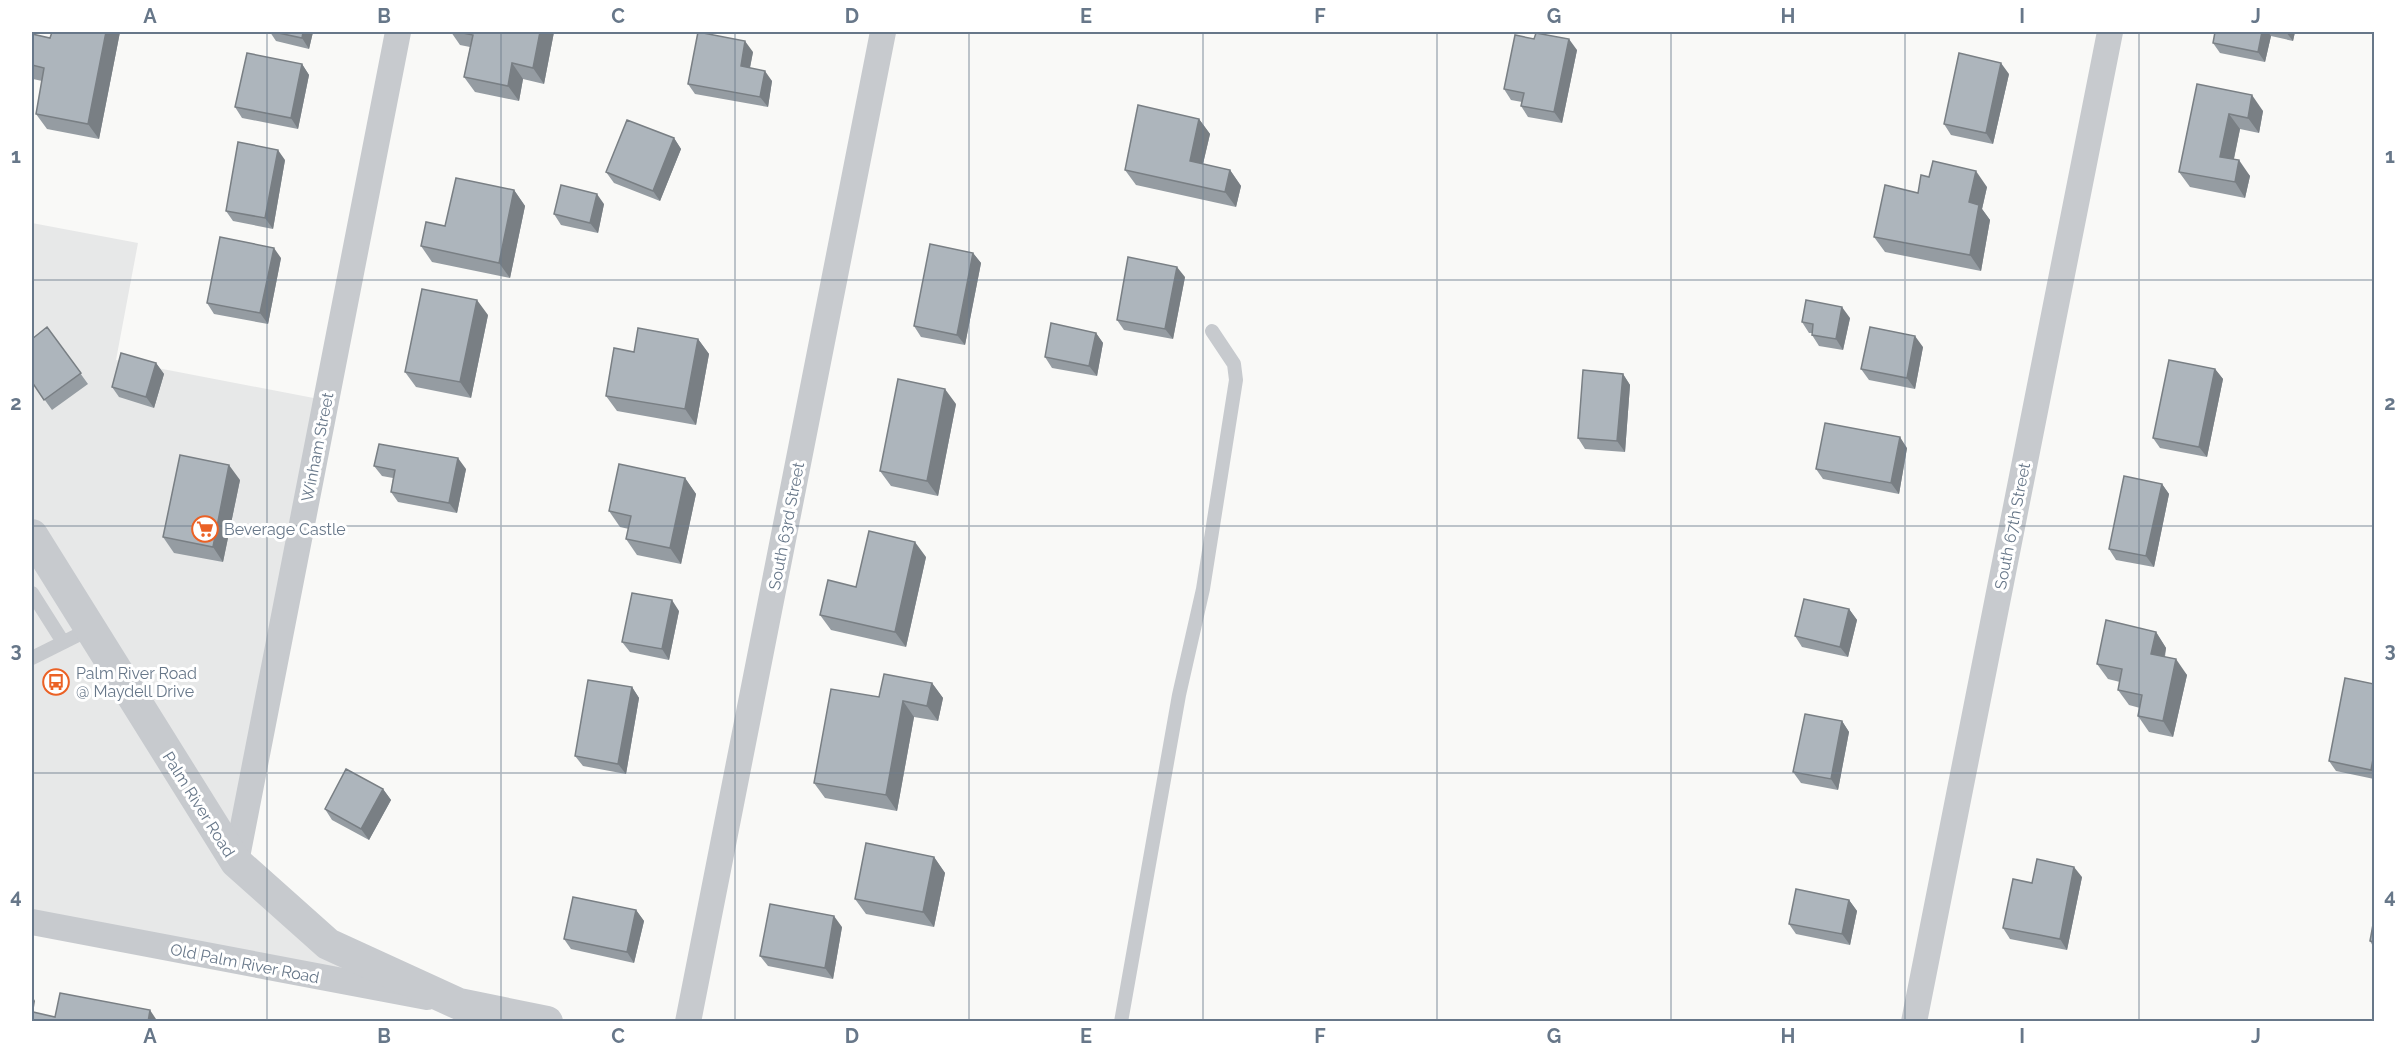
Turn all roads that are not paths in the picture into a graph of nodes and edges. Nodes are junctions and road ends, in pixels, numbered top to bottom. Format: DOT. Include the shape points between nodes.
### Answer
graph roads {
  1 [pos="398,32"];
  2 [pos="884,32"];
  3 [pos="2110,32"];
  4 [pos="1212,331"];
  5 [pos="32,535"];
  6 [pos="32,593"];
  7 [pos="90,629"];
  8 [pos="63,642"];
  9 [pos="32,657"];
  10 [pos="236,862"];
  11 [pos="32,922"];
  12 [pos="459,1004"];
  13 [pos="547,1022"];
  14 [pos="688,1022"];
  15 [pos="1121,1022"];
  16 [pos="1914,1022"];
  1 -- 10 [label="street, Winham Street"];
  2 -- 14 [label="street, South 63rd Street"];
  3 -- 16 [label="street, South 67th Street"];
  4 -- 15 [label="lane" via="1234,364 1236,380 1203,589 1179,695"];
  5 -- 7 [label="street, Palm River Road"];
  6 -- 8 [label="lane"];
  7 -- 8 [label="lane"];
  7 -- 10 [label="street, Palm River Road"];
  8 -- 9 [label="lane"];
  10 -- 12 [label="street, Palm River Road" via="328,944"];
  11 -- 12 [label="street, Old Palm River Road"];
  12 -- 13 [label="street, Palm River Road"];
}
